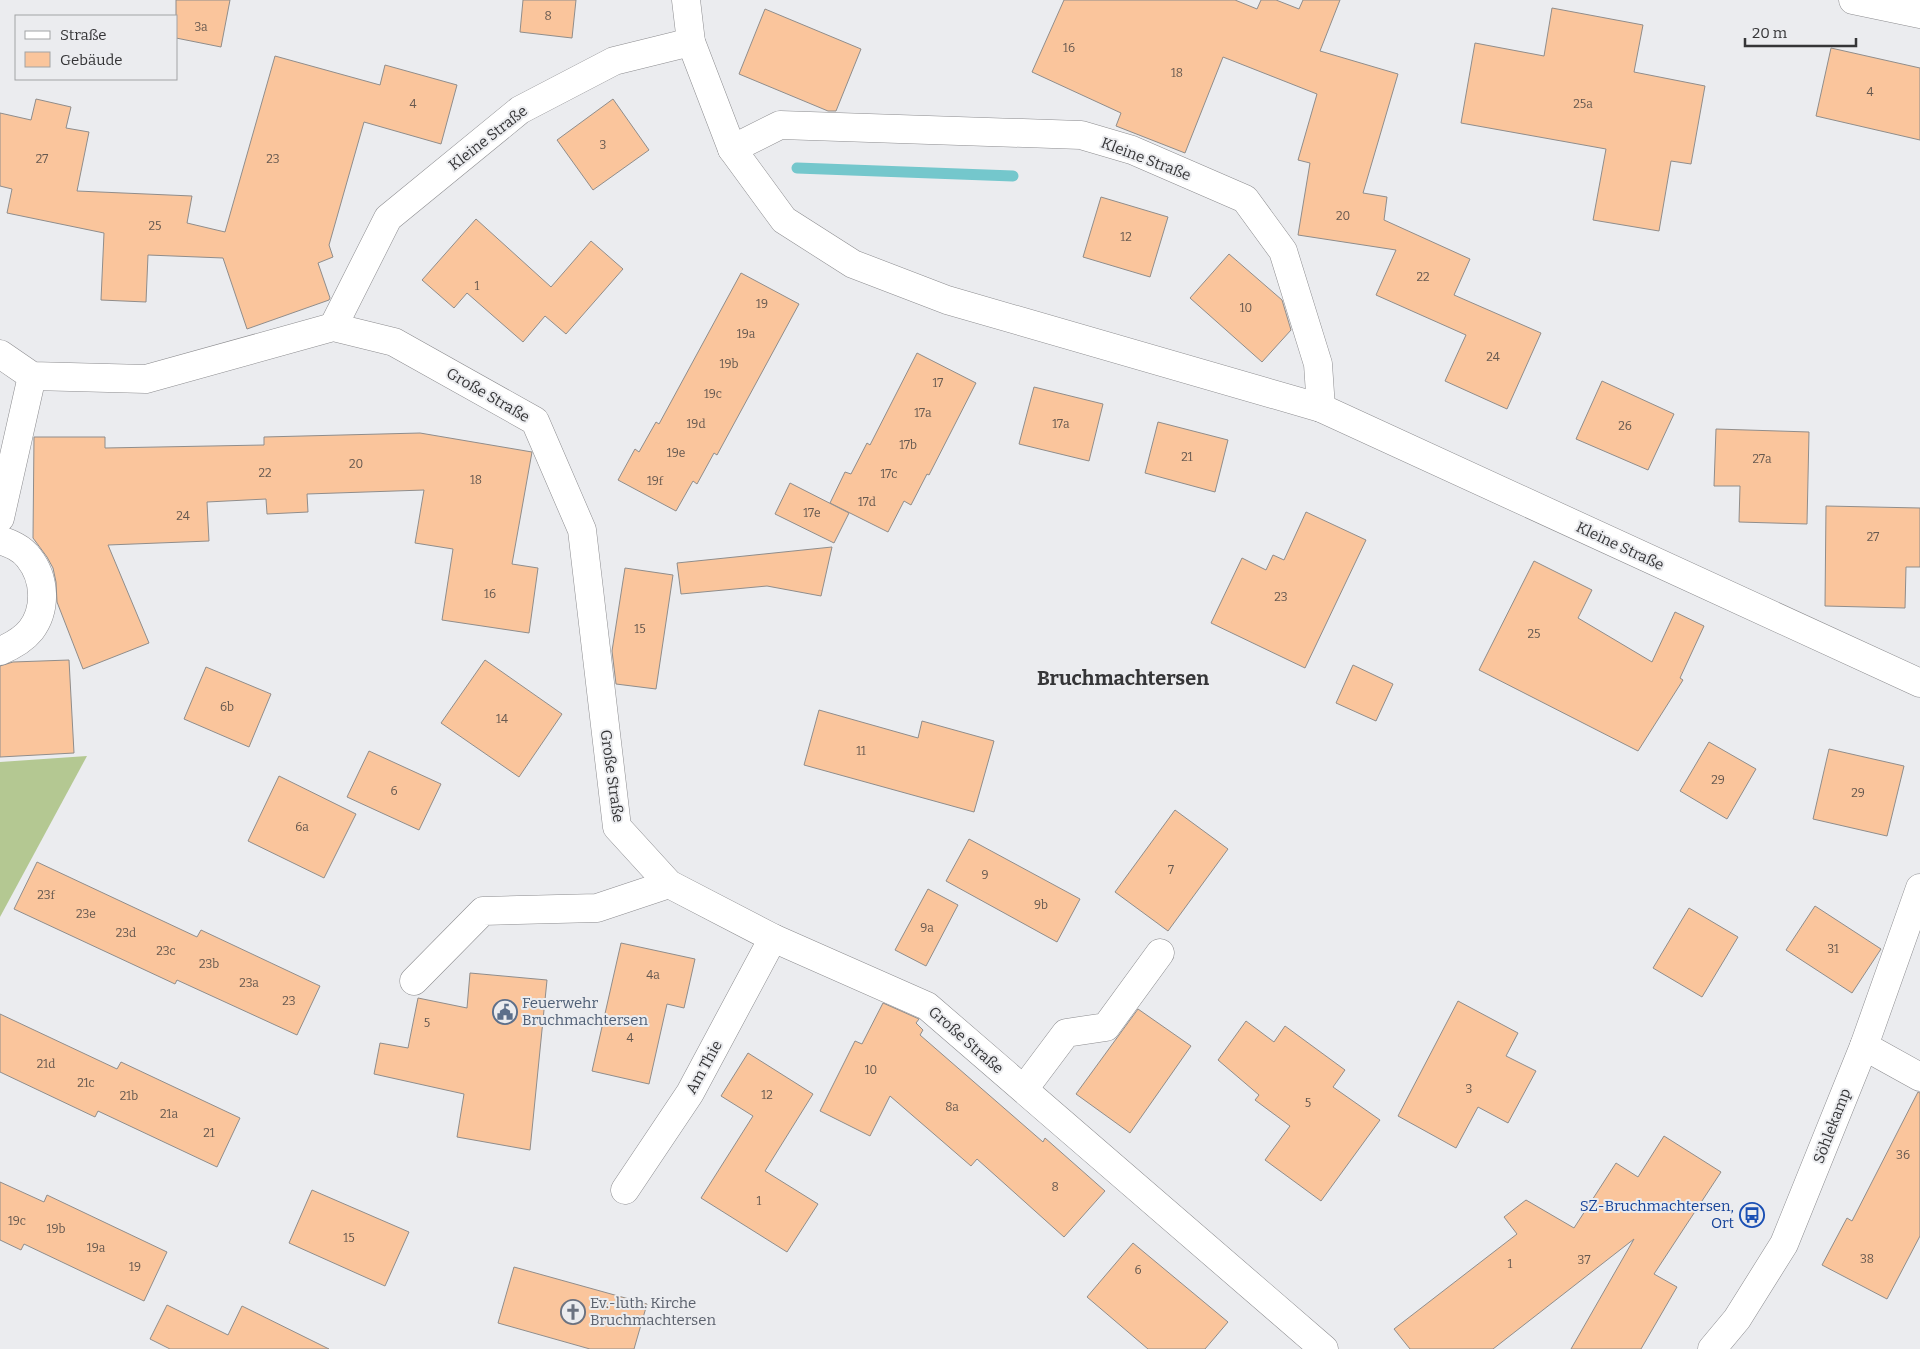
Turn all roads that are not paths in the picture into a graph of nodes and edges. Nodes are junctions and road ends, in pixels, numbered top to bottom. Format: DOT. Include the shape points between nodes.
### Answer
graph roads {
  1 [pos="686,0"];
  2 [pos="1853,0"];
  3 [pos="1920,14"];
  4 [pos="691,42"];
  5 [pos="732,149"];
  6 [pos="333,328"];
  7 [pos="0,354"];
  8 [pos="32,376"];
  9 [pos="1321,408"];
  10 [pos="0,518"];
  11 [pos="0,540"];
  12 [pos="0,651"];
  13 [pos="1920,683"];
  14 [pos="669,884"];
  15 [pos="1920,888"];
  16 [pos="773,938"];
  17 [pos="1160,953"];
  18 [pos="414,981"];
  19 [pos="1864,1046"];
  20 [pos="1920,1077"];
  21 [pos="1024,1089"];
  22 [pos="625,1190"];
  23 [pos="1324,1349"];
  24 [pos="1712,1349"];
  1 -- 4 [label="street"];
  2 -- 3 [label="street"];
  4 -- 5 [label="street, Kleine Straße"];
  4 -- 6 [label="street, Kleine Straße" via="614,61 520,110 388,218"];
  5 -- 9 [label="street, Kleine Straße" via="784,220 852,264 947,300"];
  5 -- 9 [label="street, Kleine Straße" via="780,125 1081,135 1132,150 1245,199 1283,251 1318,364"];
  6 -- 8 [label="street, Große Straße" via="146,379"];
  6 -- 14 [label="street, Große Straße" via="394,342 534,421 582,530 617,827"];
  7 -- 8 [label="street"];
  8 -- 10 [label="street"];
  9 -- 13 [label="street, Kleine Straße"];
  11 -- 12 [label="street" via="14,545 29,557 43,593 40,612 32,629 18,643"];
  14 -- 16 [label="street, Große Straße"];
  14 -- 18 [label="street" via="597,908 483,911"];
  15 -- 19 [label="street, Söhlekamp"];
  16 -- 21 [label="street, Große Straße" via="927,1006"];
  16 -- 22 [label="street, Am Thie" via="690,1093"];
  17 -- 21 [label="street" via="1106,1027 1066,1033"];
  19 -- 20 [label="street"];
  19 -- 24 [label="street, Söhlekamp" via="1784,1244 1737,1320"];
  21 -- 23 [label="street, Große Straße"];
}
